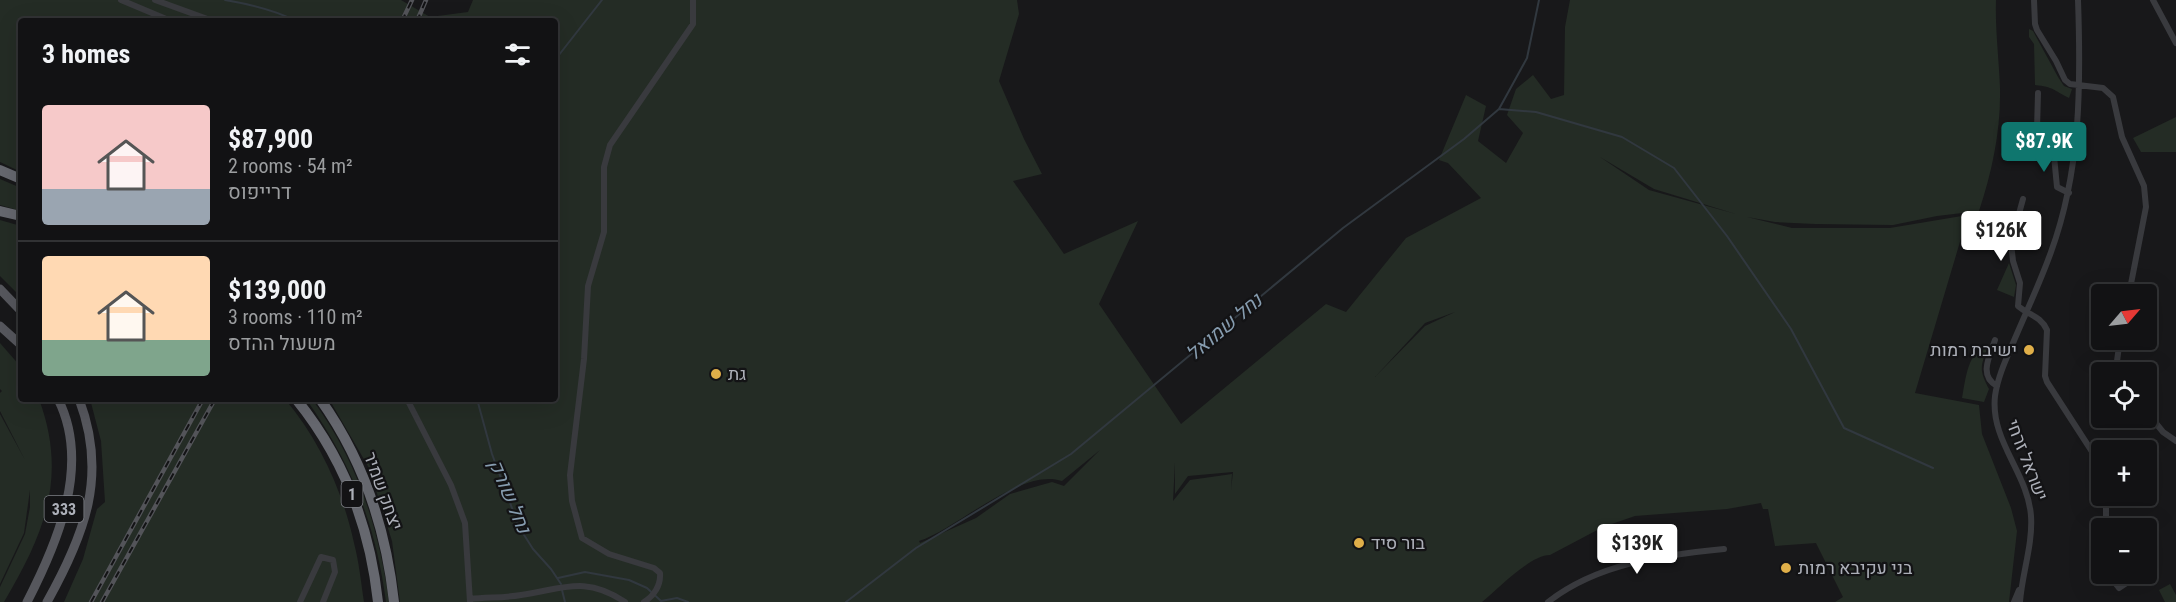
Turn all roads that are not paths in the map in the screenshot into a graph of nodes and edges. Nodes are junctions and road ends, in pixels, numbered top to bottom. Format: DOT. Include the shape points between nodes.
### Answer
graph roads {
  1 [pos="121,0"];
  2 [pos="155,0"];
  3 [pos="693,0"];
  4 [pos="2034,0"];
  5 [pos="2078,0"];
  6 [pos="2153,0"];
  7 [pos="164,18"];
  8 [pos="205,18"];
  9 [pos="2176,43"];
  10 [pos="2080,85"];
  11 [pos="2038,93"];
  12 [pos="0,170"];
  13 [pos="18,178"];
  14 [pos="2069,193"];
  15 [pos="2023,200"];
  16 [pos="0,211"];
  17 [pos="18,215"];
  18 [pos="2131,284"];
  19 [pos="0,290"];
  20 [pos="18,308"];
  21 [pos="2026,312"];
  22 [pos="0,326"];
  23 [pos="1995,340"];
  24 [pos="18,342"];
  25 [pos="1997,386"];
  26 [pos="59,402"];
  27 [pos="80,402"];
  28 [pos="298,402"];
  29 [pos="322,402"];
  30 [pos="409,402"];
  31 [pos="2157,425"];
  32 [pos="2176,441"];
  33 [pos="2091,450"];
  34 [pos="1724,549"];
  35 [pos="2021,584"];
  36 [pos="470,600"];
  37 [pos="27,602"];
  38 [pos="47,602"];
  39 [pos="300,602"];
  40 [pos="323,602"];
  41 [pos="378,602"];
  42 [pos="394,602"];
  43 [pos="624,602"];
  44 [pos="644,602"];
  45 [pos="1548,602"];
  46 [pos="2014,602"];
  47 [pos="2020,602"];
  1 -- 7 [label="street"];
  2 -- 8 [label="street"];
  3 -- 44 [label="street" via="693,24 610,145 604,167 604,232 588,286 585,359 570,475 582,538 609,554 660,573 658,586"];
  4 -- 10 [label="street" via="2040,38 2065,80"];
  5 -- 10 [label="street, ישראל זרחי"];
  6 -- 9 [label="street"];
  10 -- 14 [label="street, ישראל זרחי"];
  10 -- 18 [label="street" via="2103,88 2113,97 2122,137 2144,186 2146,207"];
  11 -- 14 [label="street" via="2037,129 2054,156 2057,187"];
  12 -- 13 [label="highway"];
  14 -- 21 [label="street, ישראל זרחי" via="2052,250"];
  15 -- 21 [label="street" via="2011,251 2020,283 2018,306"];
  16 -- 17 [label="highway"];
  19 -- 20 [label="main road"];
  21 -- 25 [label="street, ישראל זרחי"];
  21 -- 33 [label="street" via="2033,314 2047,330 2047,382"];
  22 -- 24 [label="main road"];
  23 -- 25 [label="street" via="1986,371 1988,379"];
  25 -- 35 [label="street, ישראל זרחי" via="1997,429 2020,477 2031,516"];
  26 -- 37 [label="main road, 333" via="69,427 72,471 51,550"];
  27 -- 38 [label="main road, 333" via="91,439 92,490 82,526"];
  28 -- 41 [label="highway, יצחק שמיר / 1" via="326,441 351,491 371,555"];
  29 -- 42 [label="highway, יצחק שמיר / 1" via="364,476 388,556"];
  30 -- 36 [label="street" via="451,485 465,523"];
  31 -- 32 [label="street"];
  34 -- 45 [label="street" via="1658,557 1610,569 1590,576"];
  35 -- 46 [label="street, ישראל זרחי"];
  35 -- 47 [label="street, ישראל זרחי"];
  36 -- 43 [label="street" via="576,585 601,590"];
  39 -- 40 [label="street" via="321,557 333,560 335,572"];
}
